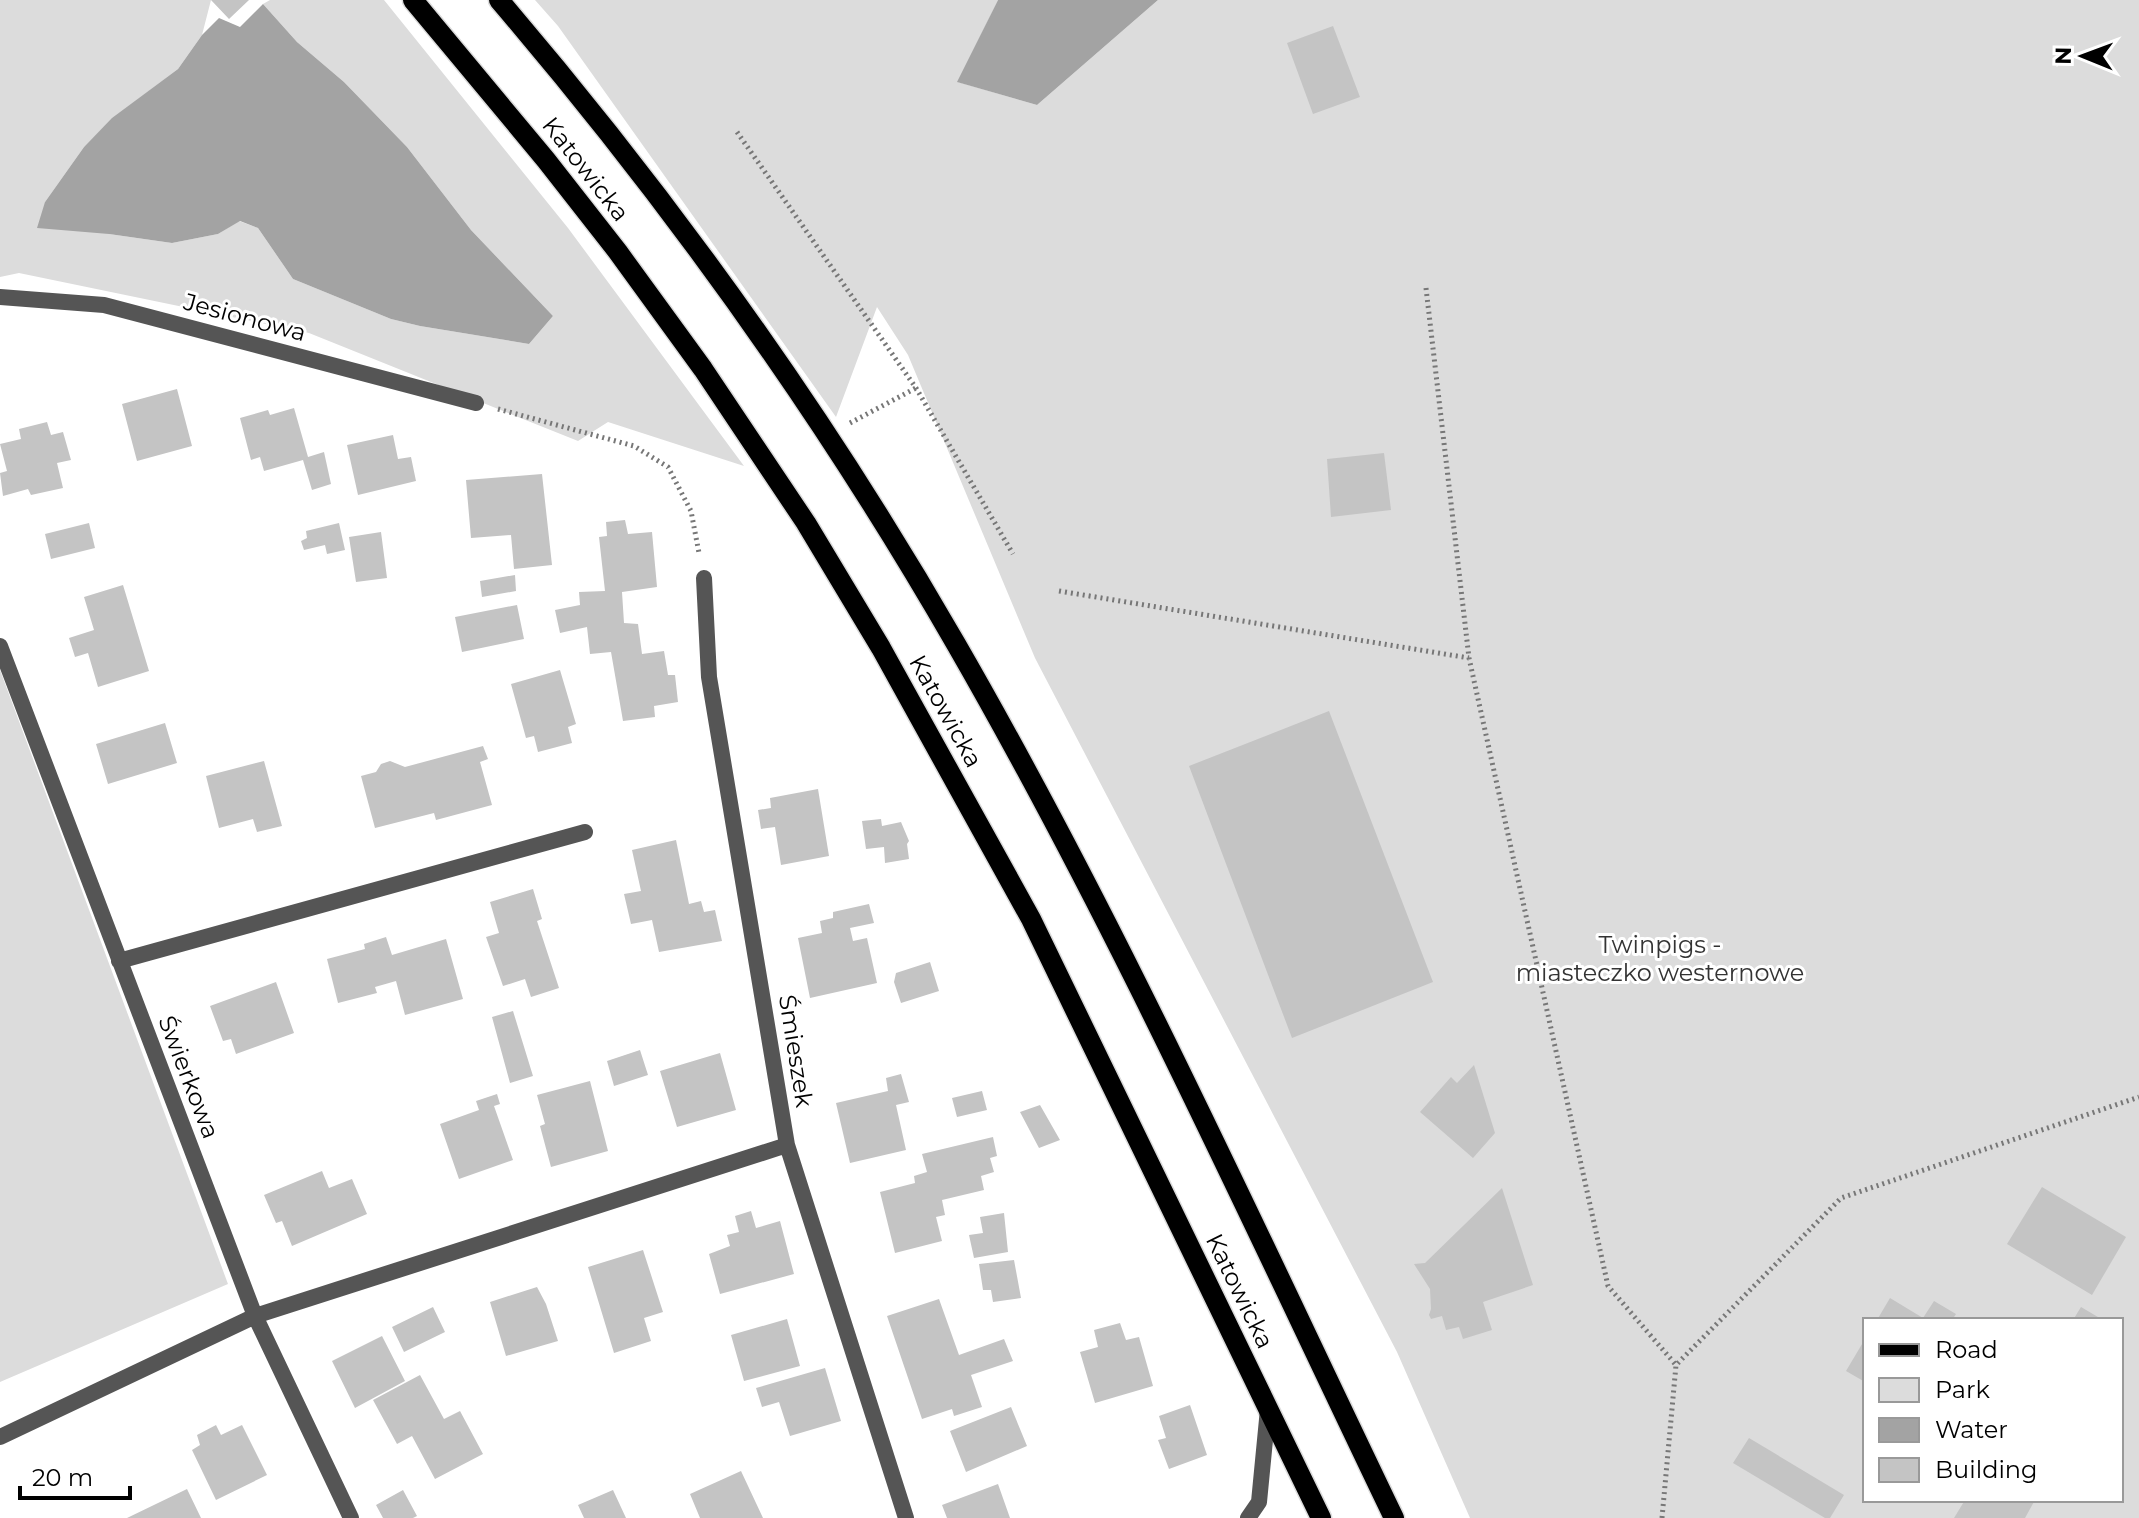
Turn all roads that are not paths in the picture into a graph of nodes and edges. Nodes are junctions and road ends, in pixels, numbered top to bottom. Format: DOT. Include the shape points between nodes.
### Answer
graph roads {
  1 [pos="413,0"];
  2 [pos="499,0"];
  3 [pos="0,297"];
  4 [pos="476,403"];
  5 [pos="704,578"];
  6 [pos="0,646"];
  7 [pos="585,832"];
  8 [pos="119,961"];
  9 [pos="787,1145"];
  10 [pos="255,1316"];
  11 [pos="1268,1409"];
  12 [pos="0,1437"];
  13 [pos="351,1518"];
  14 [pos="906,1518"];
  15 [pos="1248,1518"];
  16 [pos="1321,1518"];
  17 [pos="1394,1518"];
  1 -- 11 [label="main road, Katowicka" via="618,252 806,523 1031,919"];
  2 -- 17 [label="main road, Katowicka" via="640,172 781,368 955,642 1063,837"];
  3 -- 4 [label="street, Jesionowa" via="104,305"];
  5 -- 9 [label="street, Śmieszek" via="709,677"];
  6 -- 8 [label="street, Świerkowa"];
  7 -- 8 [label="street"];
  8 -- 10 [label="street, Świerkowa"];
  9 -- 10 [label="street"];
  9 -- 14 [label="street, Śmieszek"];
  10 -- 12 [label="street"];
  10 -- 13 [label="street, Świerkowa"];
  11 -- 15 [label="street" via="1259,1502"];
  11 -- 16 [label="main road, Katowicka"];
}
